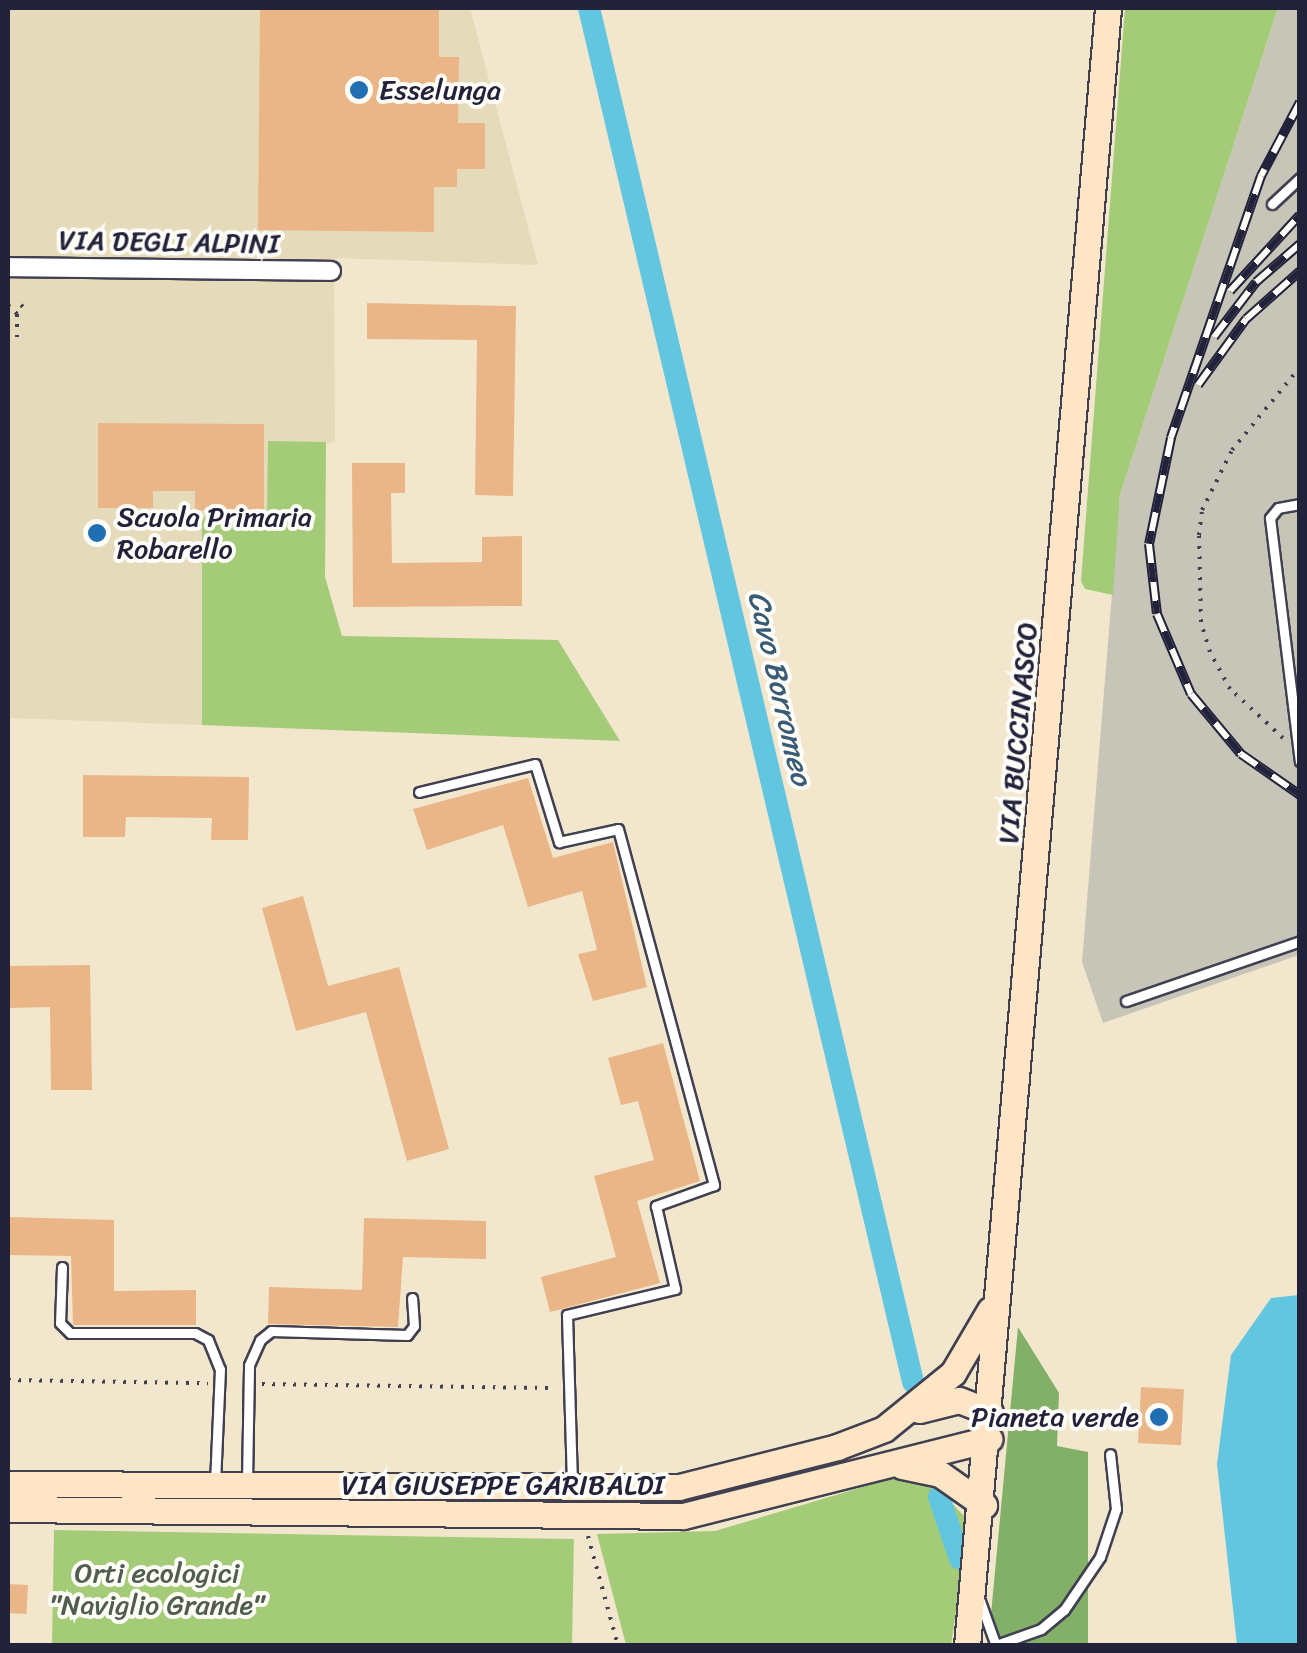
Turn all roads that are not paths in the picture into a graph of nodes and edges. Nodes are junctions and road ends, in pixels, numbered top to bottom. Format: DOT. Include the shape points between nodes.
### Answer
graph roads {
  1 [pos="1105,16"];
  2 [pos="1300,178"];
  3 [pos="1272,204"];
  4 [pos="8,268"];
  5 [pos="331,271"];
  6 [pos="1300,504"];
  7 [pos="1299,750"];
  8 [pos="1300,760"];
  9 [pos="419,792"];
  10 [pos="1300,941"];
  11 [pos="1126,1001"];
  12 [pos="62,1266"];
  13 [pos="996,1296"];
  14 [pos="412,1298"];
  15 [pos="990,1412"];
  16 [pos="907,1414"];
  17 [pos="989,1439"];
  18 [pos="1110,1454"];
  19 [pos="892,1464"];
  20 [pos="8,1484"];
  21 [pos="214,1485"];
  22 [pos="247,1485"];
  23 [pos="572,1488"];
  24 [pos="984,1505"];
  25 [pos="8,1509"];
  26 [pos="976,1588"];
  27 [pos="996,1645"];
  28 [pos="967,1646"];
  1 -- 13 [label="street, VIA BUCCINASCO"];
  2 -- 3 [label="lane"];
  4 -- 5 [label="street, VIA DEGLI ALPINI"];
  6 -- 7 [label="lane" via="1278,508 1270,518"];
  7 -- 8 [label="lane"];
  9 -- 23 [label="lane" via="535,764 558,842 618,829 714,1185 656,1206 675,1289 568,1314"];
  10 -- 11 [label="lane"];
  12 -- 21 [label="lane" via="60,1324 70,1334 196,1333 208,1340 220,1369"];
  13 -- 15 [label="street, VIA BUCCINASCO"];
  13 -- 16 [label="street" via="953,1373"];
  14 -- 22 [label="lane" via="414,1326 407,1335 271,1332 260,1340 249,1365"];
  15 -- 16 [label="street" via="950,1400"];
  15 -- 17 [label="street, VIA BUCCINASCO"];
  16 -- 23 [label="street, VIA GIUSEPPE GARIBALDI" via="861,1440 710,1481 640,1490"];
  17 -- 19 [label="street, VIA GIUSEPPE GARIBALDI"];
  17 -- 24 [label="street, VIA BUCCINASCO"];
  18 -- 27 [label="lane" via="1116,1510 1092,1572 1041,1629"];
  19 -- 24 [label="street" via="940,1474"];
  19 -- 25 [label="street, VIA GIUSEPPE GARIBALDI" via="683,1516"];
  20 -- 21 [label="street, VIA GIUSEPPE GARIBALDI"];
  21 -- 22 [label="street, VIA GIUSEPPE GARIBALDI"];
  22 -- 23 [label="street, VIA GIUSEPPE GARIBALDI"];
  24 -- 26 [label="street, VIA BUCCINASCO"];
  26 -- 27 [label="lane"];
  26 -- 28 [label="street, VIA BUCCINASCO"];
}
